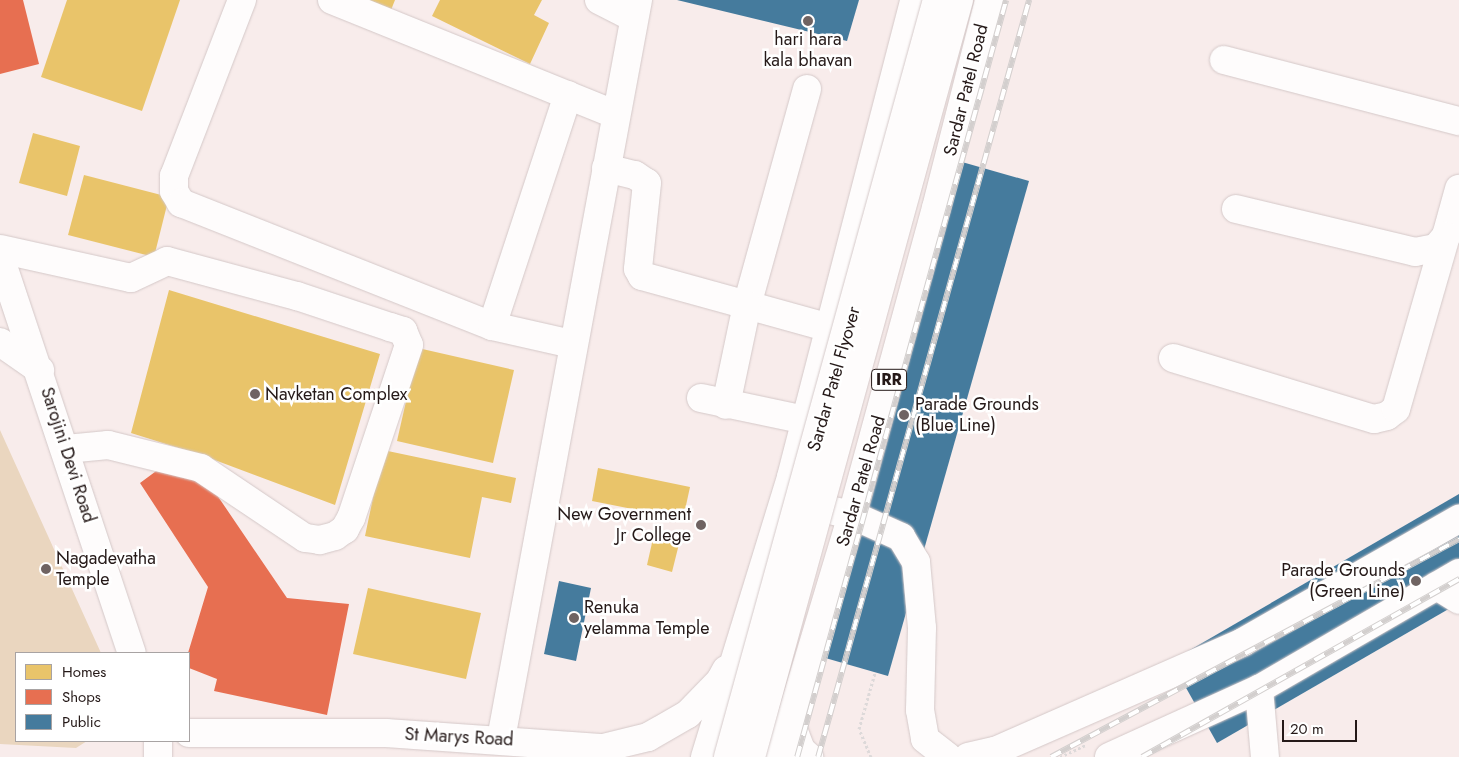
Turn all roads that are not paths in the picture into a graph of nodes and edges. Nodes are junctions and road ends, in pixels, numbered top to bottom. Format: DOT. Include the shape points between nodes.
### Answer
graph roads {
  1 [pos="242,0"];
  2 [pos="332,0"];
  3 [pos="599,0"];
  4 [pos="914,0"];
  5 [pos="937,0"];
  6 [pos="959,0"];
  7 [pos="989,0"];
  8 [pos="636,9"];
  9 [pos="1224,60"];
  10 [pos="807,88"];
  11 [pos="568,95"];
  12 [pos="616,115"];
  13 [pos="1459,121"];
  14 [pos="606,168"];
  15 [pos="1459,189"];
  16 [pos="1236,209"];
  17 [pos="1446,236"];
  18 [pos="0,249"];
  19 [pos="0,257"];
  20 [pos="848,259"];
  21 [pos="918,276"];
  22 [pos="747,305"];
  23 [pos="492,326"];
  24 [pos="830,328"];
  25 [pos="0,342"];
  26 [pos="572,344"];
  27 [pos="1173,358"];
  28 [pos="40,370"];
  29 [pos="805,420"];
  30 [pos="66,450"];
  31 [pos="784,499"];
  32 [pos="852,516"];
  33 [pos="1459,519"];
  34 [pos="1452,586"];
  35 [pos="741,639"];
  36 [pos="132,652"];
  37 [pos="1259,689"];
  38 [pos="726,691"];
  39 [pos="790,721"];
  40 [pos="190,733"];
  41 [pos="502,739"];
  42 [pos="158,742"];
  43 [pos="158,757"];
  44 [pos="706,757"];
  45 [pos="728,757"];
  46 [pos="751,757"];
  47 [pos="779,757"];
  48 [pos="808,757"];
  49 [pos="948,757"];
  50 [pos="968,757"];
  51 [pos="1109,757"];
  52 [pos="1265,757"];
  1 -- 23 [label="main road" via="174,176 174,192 181,203"];
  2 -- 11 [label="main road"];
  3 -- 8 [label="main road"];
  4 -- 20 [label="main road"];
  5 -- 45 [label="main road, Sardar Patel Flyover, bridge"];
  6 -- 46 [label="main road, Sardar Patel Flyover / IRR, bridge"];
  7 -- 21 [label="main road, Sardar Patel Road / IRR"];
  8 -- 12 [label="main road"];
  9 -- 13 [label="main road"];
  10 -- 22 [label="main road"];
  11 -- 12 [label="main road"];
  11 -- 23 [label="main road"];
  12 -- 14 [label="main road"];
  14 -- 22 [label="main road" via="635,175 648,183 638,269 642,276"];
  14 -- 26 [label="main road"];
  15 -- 17 [label="main road"];
  16 -- 17 [label="main road" via="1415,252 1436,248"];
  17 -- 27 [label="main road" via="1396,409 1387,416 1374,419"];
  18 -- 30 [label="main road" via="131,278 167,261 297,296 404,331 409,345 351,518 345,529 335,536 320,540 305,538 201,468 108,445"];
  19 -- 28 [label="main road, Sarojini Devi Road"];
  20 -- 21 [label="main road"];
  20 -- 24 [label="main road"];
  21 -- 32 [label="main road, Sardar Patel Road / IRR"];
  22 -- 24 [label="main road"];
  22 -- 29 [label="main road" via="714,401"];
  23 -- 26 [label="main road"];
  24 -- 29 [label="main road"];
  25 -- 28 [label="main road"];
  26 -- 41 [label="main road"];
  28 -- 30 [label="main road, Sarojini Devi Road"];
  29 -- 31 [label="main road"];
  30 -- 36 [label="main road, Sarojini Devi Road"];
  31 -- 32 [label="main road"];
  31 -- 35 [label="main road"];
  32 -- 39 [label="main road, Sardar Patel Road / IRR"];
  32 -- 49 [label="main road" via="901,537 916,562 922,628 920,710 925,739"];
  33 -- 50 [label="main road" via="1243,642 995,751"];
  34 -- 37 [label="main road"];
  35 -- 38 [label="main road"];
  35 -- 41 [label="main road, St Marys Road" via="720,681 688,714 648,737 603,748"];
  37 -- 51 [label="main road"];
  37 -- 52 [label="main road"];
  38 -- 39 [label="main road" via="724,710 732,727 748,738 766,738"];
  38 -- 44 [label="main road"];
  39 -- 47 [label="main road, Sardar Patel Road / IRR"];
  39 -- 48 [label="main road" via="801,750"];
  40 -- 41 [label="main road, St Marys Road" via="386,733"];
  42 -- 43 [label="main road"];
}
